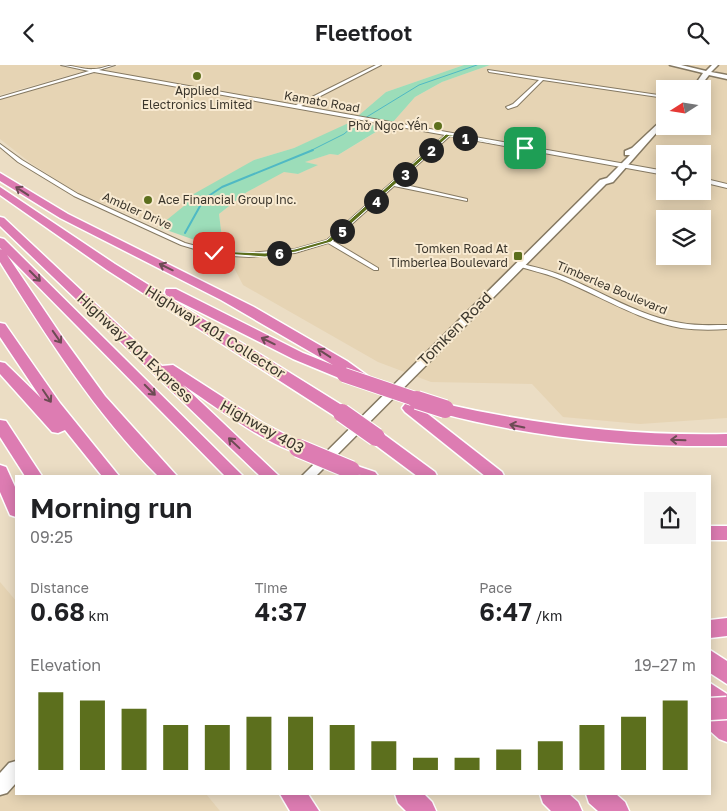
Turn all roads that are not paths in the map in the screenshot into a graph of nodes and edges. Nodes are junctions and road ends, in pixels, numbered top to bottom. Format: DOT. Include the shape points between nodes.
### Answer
graph roads {
  1 [pos="63,65"];
  2 [pos="70,65"];
  3 [pos="113,65"];
  4 [pos="379,65"];
  5 [pos="673,65"];
  6 [pos="714,65"];
  7 [pos="720,65"];
  8 [pos="94,71"];
  9 [pos="489,71"];
  10 [pos="710,73"];
  11 [pos="727,77"];
  12 [pos="542,79"];
  13 [pos="706,80"];
  14 [pos="656,96"];
  15 [pos="0,98"];
  16 [pos="296,107"];
  17 [pos="508,108"];
  18 [pos="656,128"];
  19 [pos="448,135"];
  20 [pos="0,145"];
  21 [pos="620,166"];
  22 [pos="656,172"];
  23 [pos="0,176"];
  24 [pos="711,183"];
  25 [pos="394,184"];
  26 [pos="727,186"];
  27 [pos="0,190"];
  28 [pos="465,199"];
  29 [pos="0,220"];
  30 [pos="0,241"];
  31 [pos="329,241"];
  32 [pos="82,247"];
  33 [pos="0,253"];
  34 [pos="519,265"];
  35 [pos="376,269"];
  36 [pos="92,308"];
  37 [pos="0,327"];
  38 [pos="727,327"];
  39 [pos="0,366"];
  40 [pos="365,379"];
  41 [pos="342,413"];
  42 [pos="0,425"];
  43 [pos="727,440"];
  44 [pos="0,471"];
  45 [pos="33,475"];
  46 [pos="96,475"];
  47 [pos="110,475"];
  48 [pos="167,475"];
  49 [pos="234,475"];
  50 [pos="269,475"];
  51 [pos="309,475"];
  52 [pos="366,475"];
  53 [pos="428,475"];
  54 [pos="495,475"];
  55 [pos="15,508"];
  56 [pos="711,533"];
  57 [pos="727,533"];
  58 [pos="727,627"];
  59 [pos="711,629"];
  60 [pos="711,661"];
  61 [pos="727,674"];
  62 [pos="711,695"];
  63 [pos="727,708"];
  64 [pos="711,709"];
  65 [pos="711,717"];
  66 [pos="727,731"];
  67 [pos="15,771"];
  68 [pos="0,786"];
  69 [pos="293,795"];
  70 [pos="407,795"];
  71 [pos="553,795"];
  72 [pos="599,795"];
  73 [pos="306,811"];
  74 [pos="423,811"];
  75 [pos="569,811"];
  76 [pos="616,811"];
  1 -- 8 [label="street"];
  2 -- 8 [label="street, Kamato Road"];
  3 -- 8 [label="street"];
  4 -- 16 [label="street"];
  5 -- 10 [label="main road"];
  6 -- 10 [label="main road"];
  7 -- 10 [label="main road"];
  8 -- 15 [label="street"];
  8 -- 16 [label="street, Kamato Road"];
  9 -- 12 [label="street"];
  10 -- 11 [label="main road"];
  10 -- 13 [label="main road"];
  12 -- 14 [label="street"];
  12 -- 17 [label="street"];
  16 -- 19 [label="street, Kamato Road"];
  18 -- 21 [label="main road, Tomken Road" via="634,151 636,153"];
  19 -- 21 [label="street, Kamato Road"];
  19 -- 25 [label="street, Ambler Drive"];
  20 -- 31 [label="street, Ambler Drive" via="76,195 197,248 223,254 265,255 296,251"];
  21 -- 22 [label="street, Kamato Road"];
  21 -- 34 [label="main road, Tomken Road" via="610,180 603,182"];
  40 -- 23 [label="highway, one-way" via="264,317 58,212"];
  24 -- 26 [label="street"];
  25 -- 28 [label="street"];
  25 -- 31 [label="street, Ambler Drive"];
  27 -- 32 [label="highway, Highway 401 Collector"];
  29 -- 36 [label="highway, Highway 401 Express"];
  30 -- 49 [label="highway, Highway 401 Express, one-way"];
  31 -- 35 [label="street"];
  32 -- 41 [label="highway, Highway 401 Collector"];
  43 -- 32 [label="highway, one-way, bridge" via="572,435 530,429 445,409 344,375 248,332"];
  33 -- 48 [label="highway, one-way" via="94,389 147,457"];
  34 -- 38 [label="street, Timberlea Boulevard" via="558,276 661,322 698,329"];
  34 -- 51 [label="main road, Tomken Road"];
  50 -- 36 [label="highway, Highway 401 Express, one-way"];
  36 -- 52 [label="highway, Highway 403, bridge" via="200,391 257,427 298,448"];
  37 -- 47 [label="highway, one-way" via="55,407"];
  39 -- 46 [label="highway" via="36,401"];
  40 -- 54 [label="highway, bridge" via="410,408"];
  41 -- 53 [label="highway, Highway 401 Collector, bridge"];
  42 -- 45 [label="highway"];
  44 -- 55 [label="highway"];
  56 -- 57 [label="highway"];
  58 -- 59 [label="highway"];
  60 -- 61 [label="highway"];
  62 -- 63 [label="highway"];
  63 -- 64 [label="highway, bridge"];
  65 -- 66 [label="highway"];
  67 -- 68 [label="main road"];
  69 -- 73 [label="highway"];
  70 -- 74 [label="highway"];
  71 -- 75 [label="highway"];
  72 -- 76 [label="highway"];
}
